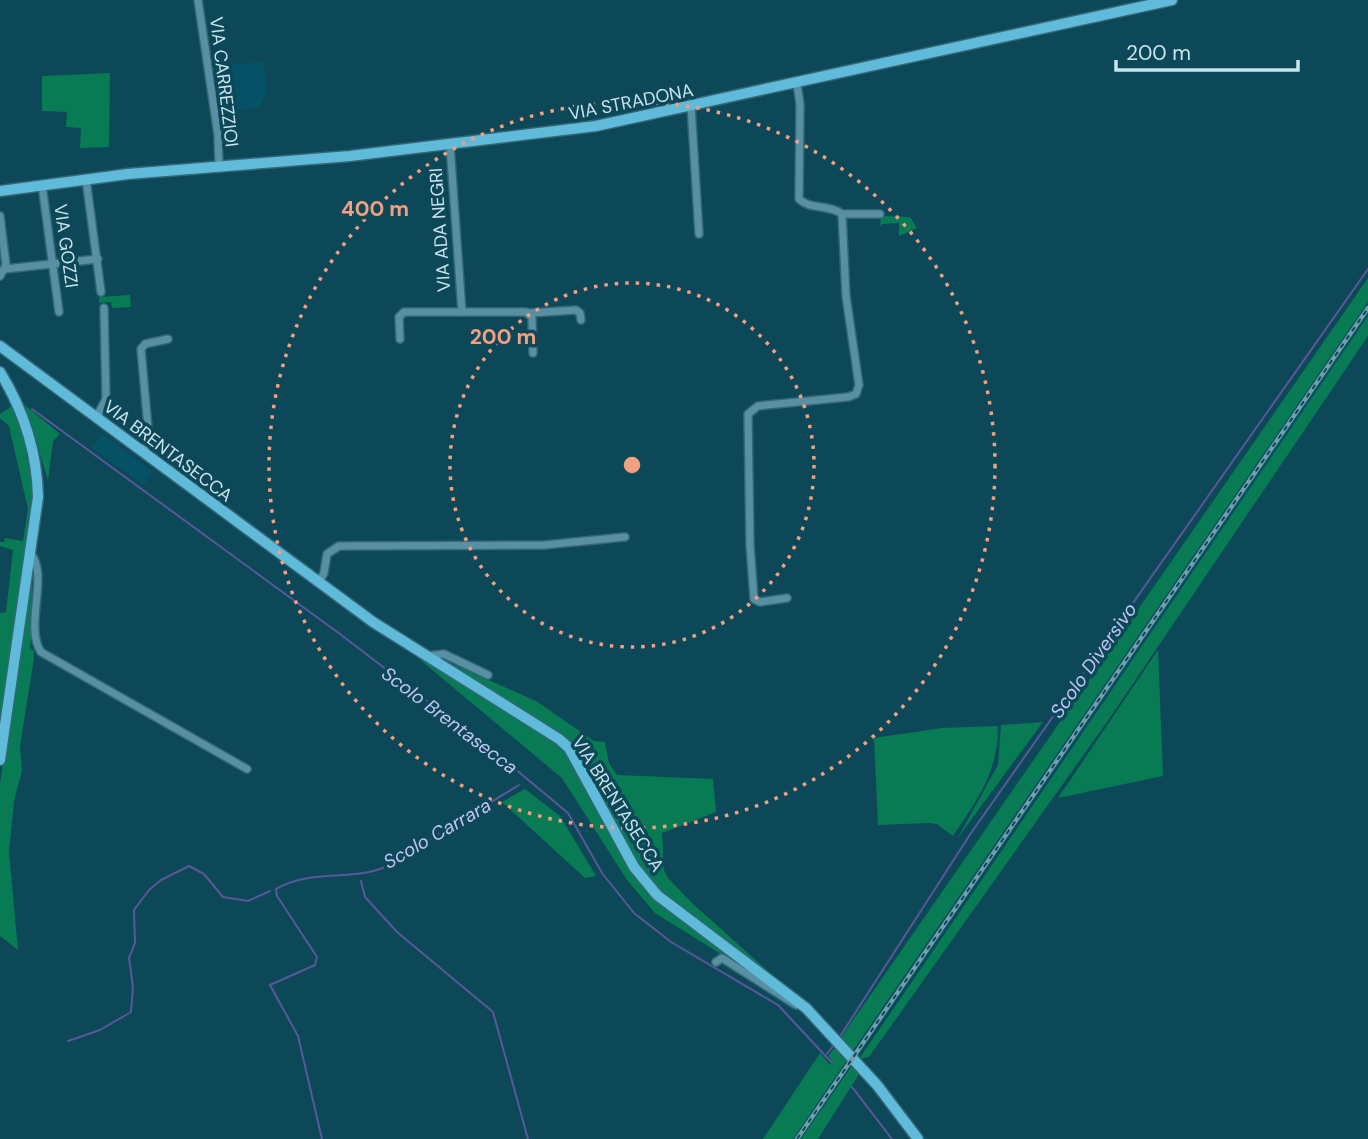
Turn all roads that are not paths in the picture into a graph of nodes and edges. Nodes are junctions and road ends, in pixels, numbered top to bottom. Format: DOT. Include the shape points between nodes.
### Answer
graph roads {
  1 [pos="198,0"];
  2 [pos="1172,0"];
  3 [pos="1159,2"];
  4 [pos="797,84"];
  5 [pos="691,106"];
  6 [pos="450,145"];
  7 [pos="219,167"];
  8 [pos="86,179"];
  9 [pos="42,185"];
  10 [pos="0,191"];
  11 [pos="842,214"];
  12 [pos="880,215"];
  13 [pos="0,216"];
  14 [pos="699,234"];
  15 [pos="98,259"];
  16 [pos="52,264"];
  17 [pos="2,273"];
  18 [pos="101,292"];
  19 [pos="104,308"];
  20 [pos="59,312"];
  21 [pos="462,312"];
  22 [pos="530,313"];
  23 [pos="581,320"];
  24 [pos="168,339"];
  25 [pos="400,339"];
  26 [pos="0,345"];
  27 [pos="533,353"];
  28 [pos="0,372"];
  29 [pos="96,418"];
  30 [pos="143,453"];
  31 [pos="625,537"];
  32 [pos="31,554"];
  33 [pos="319,582"];
  34 [pos="788,598"];
  35 [pos="427,656"];
  36 [pos="488,675"];
  37 [pos="0,760"];
  38 [pos="247,769"];
  39 [pos="716,962"];
  40 [pos="806,1008"];
  41 [pos="918,1139"];
  1 -- 7 [label="street, VIA CARREZZIOI"];
  2 -- 3 [label="main road, VIA STRADONA"];
  3 -- 4 [label="main road, VIA STRADONA"];
  4 -- 5 [label="main road, VIA STRADONA"];
  4 -- 11 [label="street" via="799,199"];
  5 -- 6 [label="main road, VIA STRADONA" via="579,129"];
  5 -- 14 [label="street"];
  6 -- 7 [label="main road, VIA STRADONA"];
  6 -- 21 [label="street, VIA ADA NEGRI"];
  7 -- 8 [label="main road, VIA STRADONA"];
  8 -- 9 [label="main road, VIA STRADONA"];
  8 -- 15 [label="street"];
  9 -- 10 [label="main road, VIA STRADONA"];
  9 -- 16 [label="street, VIA GOZZI"];
  11 -- 12 [label="street"];
  11 -- 34 [label="street" via="858,391 848,397 758,406 747,419 756,601"];
  13 -- 17 [label="street"];
  15 -- 16 [label="street"];
  15 -- 18 [label="street"];
  16 -- 17 [label="street"];
  16 -- 20 [label="street, VIA GOZZI"];
  19 -- 29 [label="street" via="106,399"];
  21 -- 22 [label="street, VIA ADA NEGRI"];
  21 -- 25 [label="street, VIA ADA NEGRI" via="401,314"];
  22 -- 23 [label="street, VIA ADA NEGRI" via="576,310"];
  22 -- 27 [label="street"];
  24 -- 30 [label="street" via="141,349 149,439"];
  26 -- 29 [label="main road, VIA BRENTASECCA"];
  28 -- 32 [label="main road" via="28,428 36,463 38,497"];
  29 -- 30 [label="main road, VIA BRENTASECCA"];
  30 -- 33 [label="main road, VIA BRENTASECCA"];
  31 -- 33 [label="street" via="529,545 339,546 327,554"];
  32 -- 37 [label="main road"];
  32 -- 38 [label="street" via="36,561 36,642 41,652"];
  33 -- 35 [label="main road, VIA BRENTASECCA"];
  35 -- 36 [label="street" via="444,654"];
  35 -- 40 [label="main road, VIA BRENTASECCA" via="569,748 629,859 666,904"];
  39 -- 40 [label="street" via="722,958"];
  40 -- 41 [label="main road, VIA BRENTASECCA"];
}
